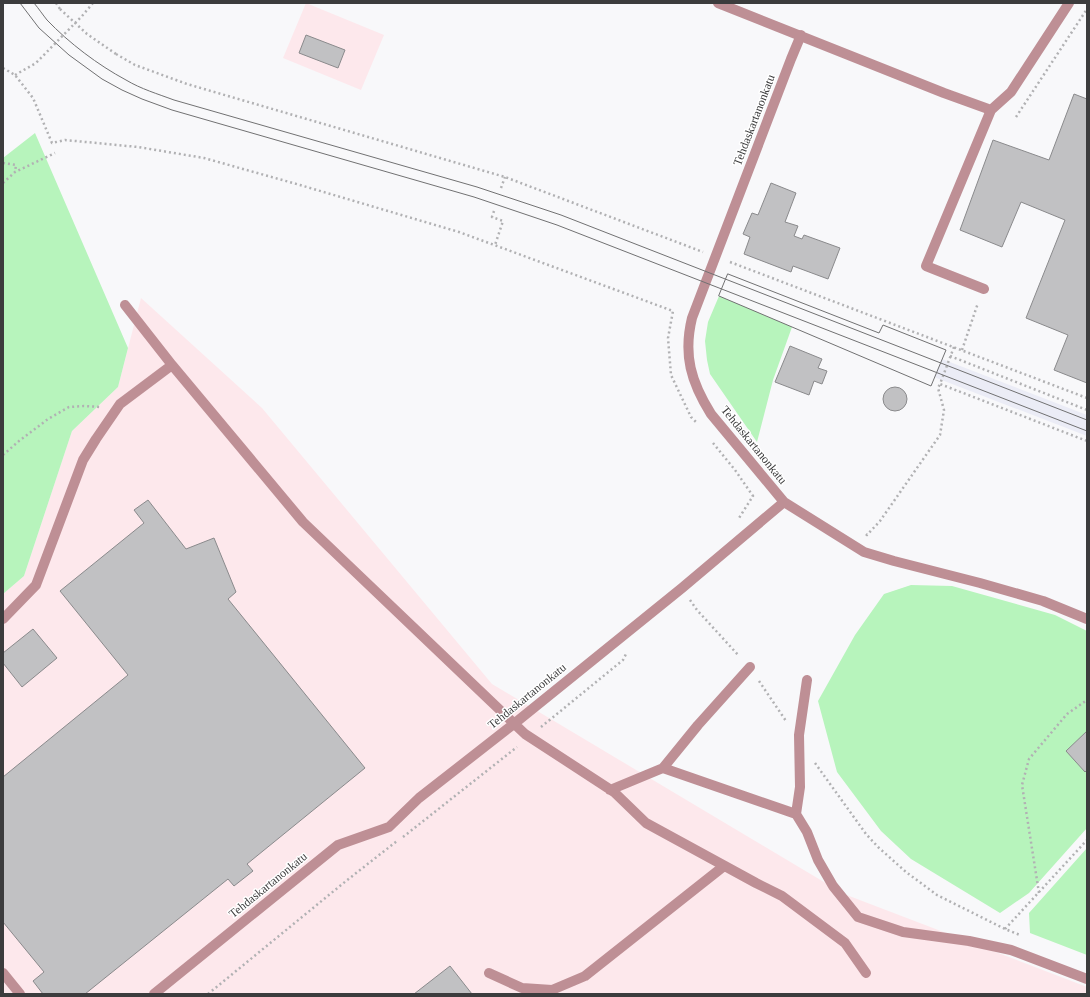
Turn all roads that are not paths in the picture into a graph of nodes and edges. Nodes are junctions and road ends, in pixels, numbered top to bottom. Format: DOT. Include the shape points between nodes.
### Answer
graph roads {
  1 [pos="718,3"];
  2 [pos="1069,3"];
  3 [pos="801,35"];
  4 [pos="991,110"];
  5 [pos="984,289"];
  6 [pos="125,305"];
  7 [pos="172,365"];
  8 [pos="784,502"];
  9 [pos="3,619"];
  10 [pos="1087,619"];
  11 [pos="750,667"];
  12 [pos="807,680"];
  13 [pos="515,723"];
  14 [pos="663,768"];
  15 [pos="610,790"];
  16 [pos="796,814"];
  17 [pos="724,866"];
  18 [pos="3,973"];
  19 [pos="489,973"];
  20 [pos="866,973"];
  21 [pos="1087,979"];
  22 [pos="20,994"];
  23 [pos="154,994"];
  1 -- 3 [label="street"];
  2 -- 4 [label="street" via="1011,92"];
  3 -- 4 [label="street"];
  3 -- 8 [label="street, Tehdaskartanonkatu" via="692,318 688,346 694,381 701,398 711,414"];
  4 -- 5 [label="street" via="926,266"];
  6 -- 7 [label="street"];
  7 -- 9 [label="street" via="120,404 96,439 83,460 36,585"];
  7 -- 13 [label="street" via="303,522"];
  8 -- 10 [label="street" via="864,552 1043,601"];
  8 -- 13 [label="street, Tehdaskartanonkatu"];
  11 -- 14 [label="street"];
  12 -- 16 [label="street" via="799,740 800,787"];
  13 -- 15 [label="street" via="525,734"];
  13 -- 23 [label="street, Tehdaskartanonkatu" via="419,798 389,827 338,845"];
  14 -- 15 [label="street"];
  14 -- 16 [label="street"];
  15 -- 17 [label="street" via="646,823"];
  16 -- 21 [label="street" via="833,886 858,917 903,932 1011,950"];
  17 -- 19 [label="street" via="585,976 552,990 522,988"];
  17 -- 20 [label="street" via="782,896 845,943"];
  18 -- 22 [label="street"];
}
